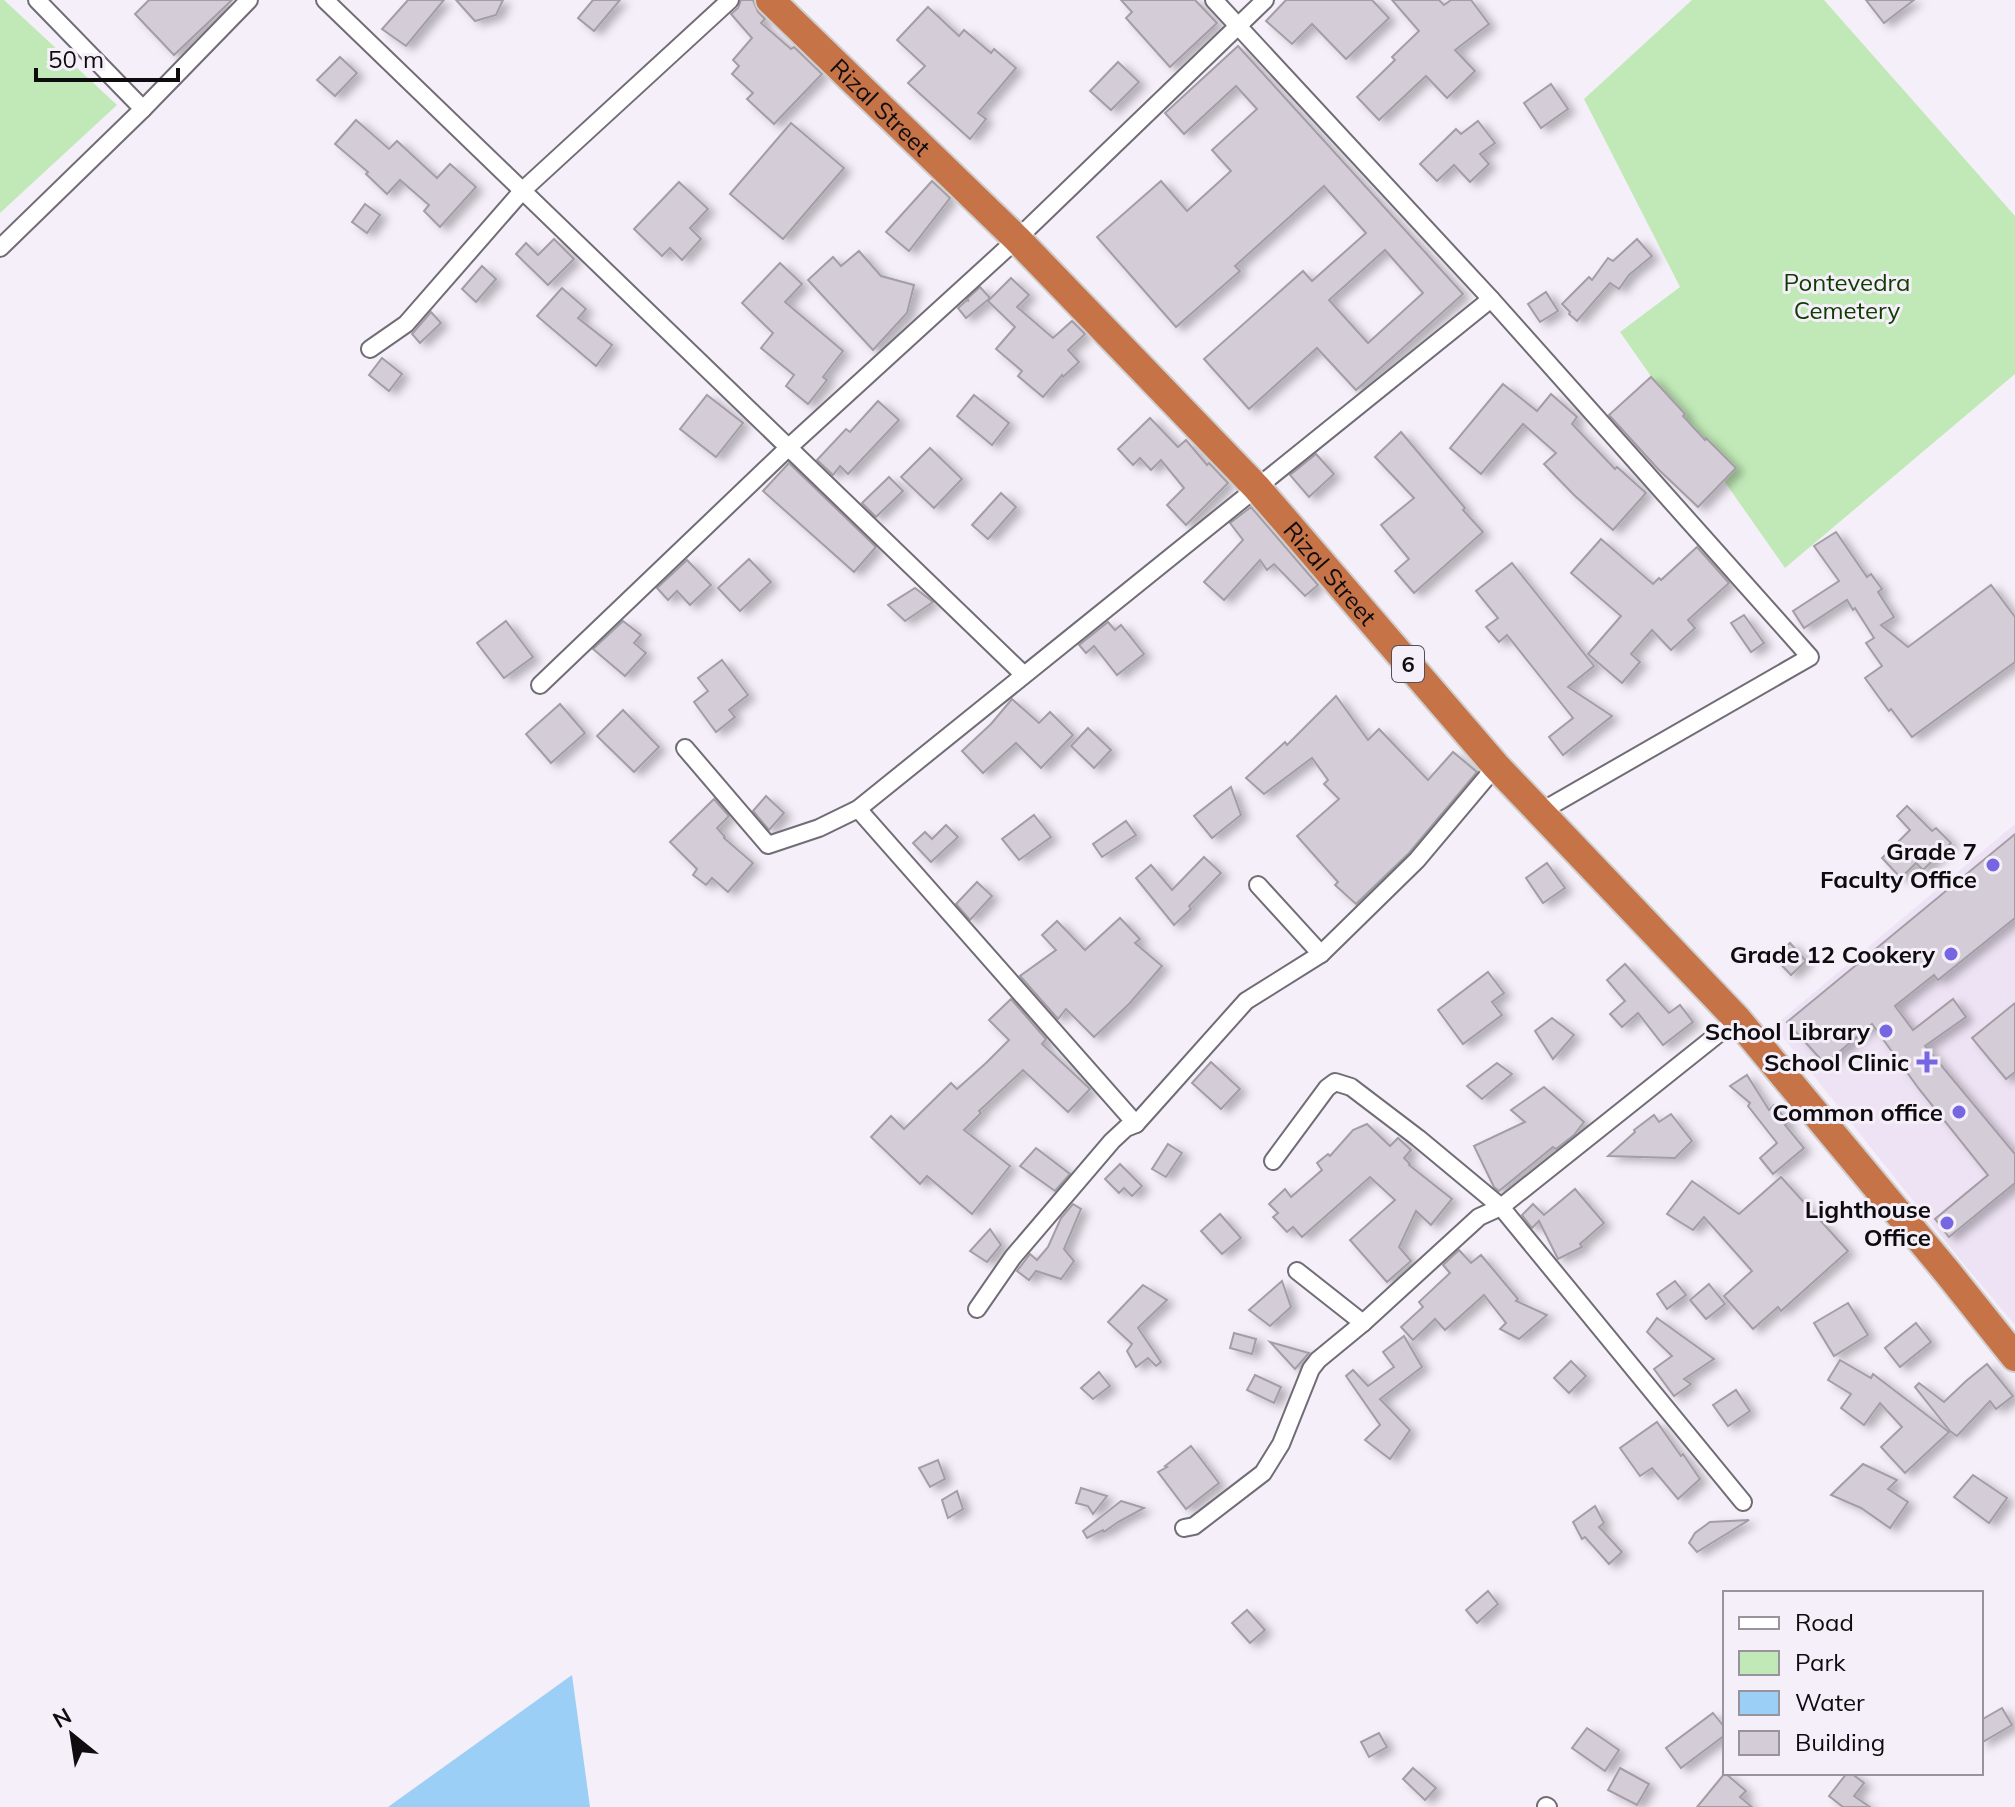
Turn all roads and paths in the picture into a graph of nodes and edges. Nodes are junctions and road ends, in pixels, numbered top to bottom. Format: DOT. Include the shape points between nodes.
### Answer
graph roads {
  1 [pos="37,0"];
  2 [pos="249,0"];
  3 [pos="325,0"];
  4 [pos="730,0"];
  5 [pos="770,0"];
  6 [pos="1214,0"];
  7 [pos="1265,0"];
  8 [pos="1237,26"];
  9 [pos="143,109"];
  10 [pos="523,190"];
  11 [pos="1017,239"];
  12 [pos="0,248"];
  13 [pos="1491,299"];
  14 [pos="370,349"];
  15 [pos="789,447"];
  16 [pos="1257,488"];
  17 [pos="1023,674"];
  18 [pos="540,685"];
  19 [pos="685,748"];
  20 [pos="1496,766"];
  21 [pos="858,809"];
  22 [pos="1540,812"];
  23 [pos="1258,885"];
  24 [pos="1321,954"];
  25 [pos="1737,1019"];
  26 [pos="1136,1124"];
  27 [pos="1273,1161"];
  28 [pos="1501,1207"];
  29 [pos="1297,1271"];
  30 [pos="977,1309"];
  31 [pos="1363,1323"];
  32 [pos="2015,1357"];
  33 [pos="1743,1502"];
  34 [pos="1184,1528"];
  1 -- 9 [label="street"];
  2 -- 9 [label="street"];
  3 -- 10 [label="street"];
  4 -- 10 [label="street"];
  5 -- 11 [label="highway, Rizal Street / 6"];
  6 -- 8 [label="street"];
  7 -- 8 [label="street"];
  8 -- 11 [label="street"];
  8 -- 13 [label="street"];
  9 -- 12 [label="street"];
  10 -- 14 [label="street" via="406,324"];
  10 -- 15 [label="street"];
  11 -- 15 [label="street"];
  11 -- 16 [label="highway, Rizal Street / 6"];
  13 -- 16 [label="street"];
  13 -- 22 [label="street" via="1810,657"];
  15 -- 17 [label="street"];
  15 -- 18 [label="street"];
  16 -- 17 [label="street"];
  16 -- 20 [label="highway, Rizal Street / 6"];
  17 -- 21 [label="street"];
  19 -- 21 [label="street" via="768,845"];
  20 -- 22 [label="highway, Rizal Street / 6"];
  20 -- 24 [label="street" via="1422,855"];
  21 -- 26 [label="street"];
  22 -- 25 [label="highway, Rizal Street / 6"];
  23 -- 24 [label="street"];
  24 -- 26 [label="street" via="1246,1001"];
  25 -- 28 [label="street"];
  25 -- 32 [label="highway, Rizal Street / 6"];
  26 -- 30 [label="street" via="1112,1141 1013,1257"];
  27 -- 28 [label="street" via="1335,1082 1351,1087"];
  28 -- 31 [label="street" via="1479,1217"];
  28 -- 33 [label="street"];
  29 -- 31 [label="street"];
  31 -- 34 [label="street" via="1311,1369 1281,1444 1263,1473 1194,1526"];
}
